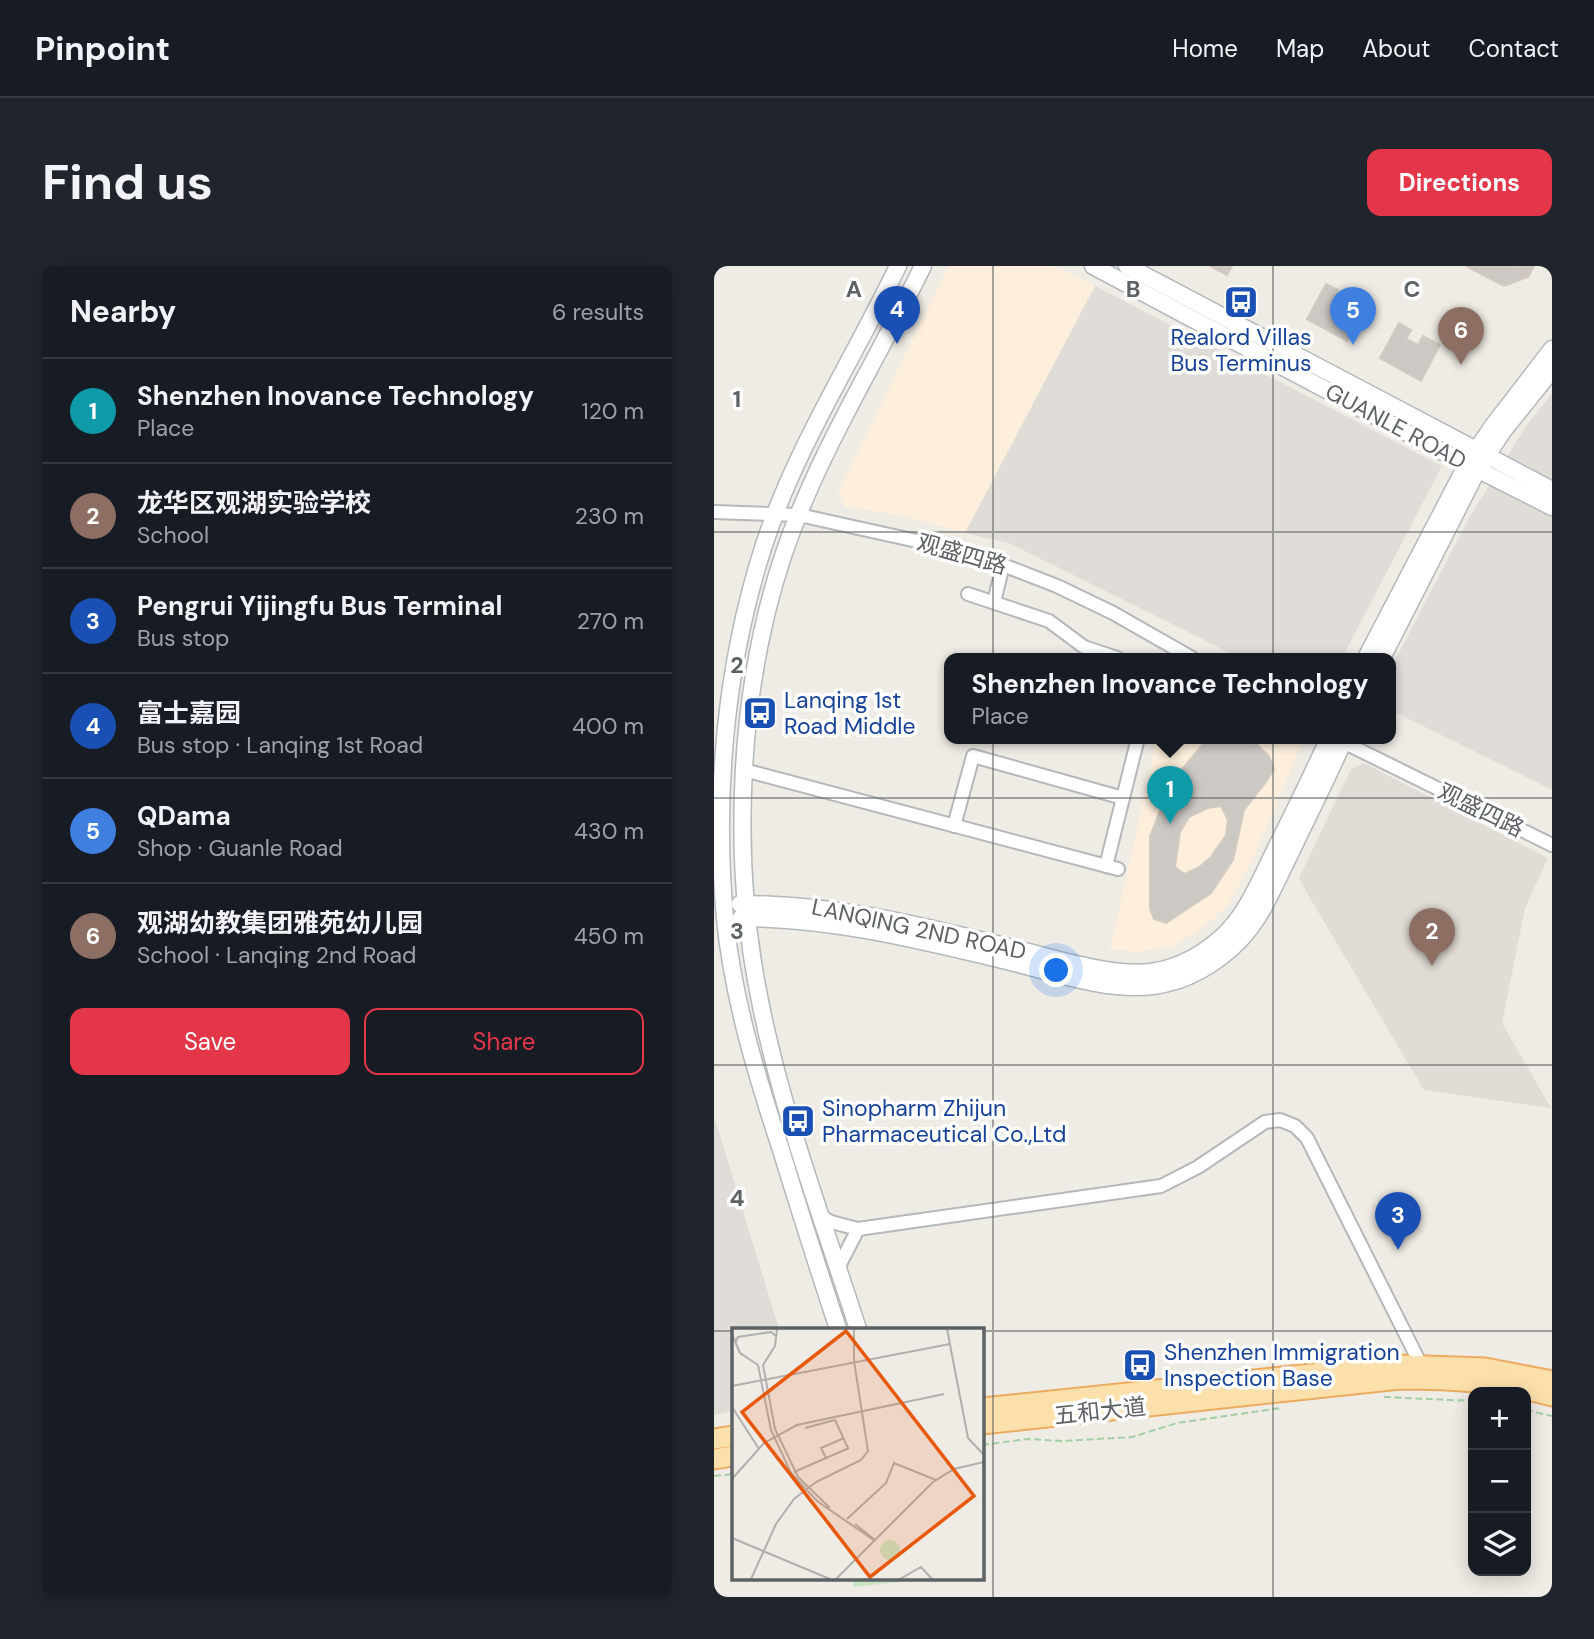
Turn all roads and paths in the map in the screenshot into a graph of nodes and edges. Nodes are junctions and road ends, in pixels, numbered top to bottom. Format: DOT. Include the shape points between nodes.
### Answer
graph roads {
  1 [pos="898,266"];
  2 [pos="923,266"];
  3 [pos="1093,266"];
  4 [pos="1127,266"];
  5 [pos="1552,349"];
  6 [pos="1552,370"];
  7 [pos="1476,460"];
  8 [pos="1552,490"];
  9 [pos="1552,507"];
  10 [pos="714,512"];
  11 [pos="776,513"];
  12 [pos="799,515"];
  13 [pos="1003,565"];
  14 [pos="968,594"];
  15 [pos="993,602"];
  16 [pos="1102,653"];
  17 [pos="1183,653"];
  18 [pos="1369,653"];
  19 [pos="1384,653"];
  20 [pos="1136,744"];
  21 [pos="1336,744"];
  22 [pos="1348,744"];
  23 [pos="744,770"];
  24 [pos="1123,798"];
  25 [pos="954,826"];
  26 [pos="1552,845"];
  27 [pos="719,911"];
  28 [pos="748,911"];
  29 [pos="822,1217"];
  30 [pos="858,1229"];
  31 [pos="838,1268"];
  32 [pos="838,1328"];
  33 [pos="858,1328"];
  34 [pos="1421,1365"];
  35 [pos="1552,1381"];
  36 [pos="1552,1396"];
  37 [pos="1377,1397"];
  38 [pos="1468,1401"];
  39 [pos="984,1408"];
  40 [pos="1283,1408"];
  41 [pos="1531,1410"];
  42 [pos="1552,1416"];
  43 [pos="984,1424"];
  44 [pos="732,1436"];
  45 [pos="714,1439"];
  46 [pos="984,1445"];
  47 [pos="732,1456"];
  48 [pos="714,1459"];
  49 [pos="732,1474"];
  50 [pos="714,1476"];
  1 -- 11 [label="street" via="818,416"];
  2 -- 12 [label="street" via="838,426"];
  3 -- 7 [label="street, GUANLE ROAD"];
  4 -- 7 [label="street, GUANLE ROAD"];
  5 -- 7 [label="street"];
  6 -- 7 [label="street"];
  7 -- 8 [label="street, GUANLE ROAD"];
  7 -- 9 [label="street, GUANLE ROAD"];
  7 -- 18 [label="street"];
  7 -- 19 [label="street"];
  10 -- 11 [label="street, 观盛四路"];
  11 -- 12 [label="street, 观盛四路"];
  11 -- 27 [label="street" via="735,657 720,808"];
  12 -- 13 [label="street, 观盛四路"];
  12 -- 23 [label="street" via="784,554 757,661"];
  13 -- 15 [label="street"];
  13 -- 17 [label="street, 观盛四路" via="1113,613"];
  14 -- 15 [label="street"];
  15 -- 16 [label="street" via="1049,621 1084,647"];
  20 -- 24 [label="street"];
  21 -- 28 [label="street, LANQING 2ND ROAD" via="1268,898 1251,926 1212,963 1167,984 1137,988 1104,983 886,933"];
  22 -- 26 [label="street, 观盛四路"];
  23 -- 25 [label="street"];
  23 -- 28 [label="street"];
  24 -- 25 [label="street" via="973,756"];
  24 -- 25 [label="street" via="1112,868"];
  27 -- 28 [label="street, LANQING 2ND ROAD"];
  27 -- 32 [label="street" via="754,1063"];
  28 -- 29 [label="street" via="768,1037"];
  29 -- 30 [label="street"];
  29 -- 31 [label="street"];
  30 -- 31 [label="street"];
  30 -- 34 [label="street" via="1161,1186 1265,1122 1280,1120 1307,1138"];
  31 -- 33 [label="street"];
  34 -- 35 [label="main road" via="1485,1368"];
  34 -- 39 [label="main road" via="1353,1368"];
  36 -- 43 [label="main road, 五和大道" via="1482,1382 1400,1379"];
  37 -- 38 [label="path"];
  40 -- 46 [label="path" via="1177,1423 1132,1437"];
  41 -- 42 [label="path"];
  44 -- 45 [label="main road"];
  47 -- 48 [label="main road"];
  49 -- 50 [label="path"];
}
